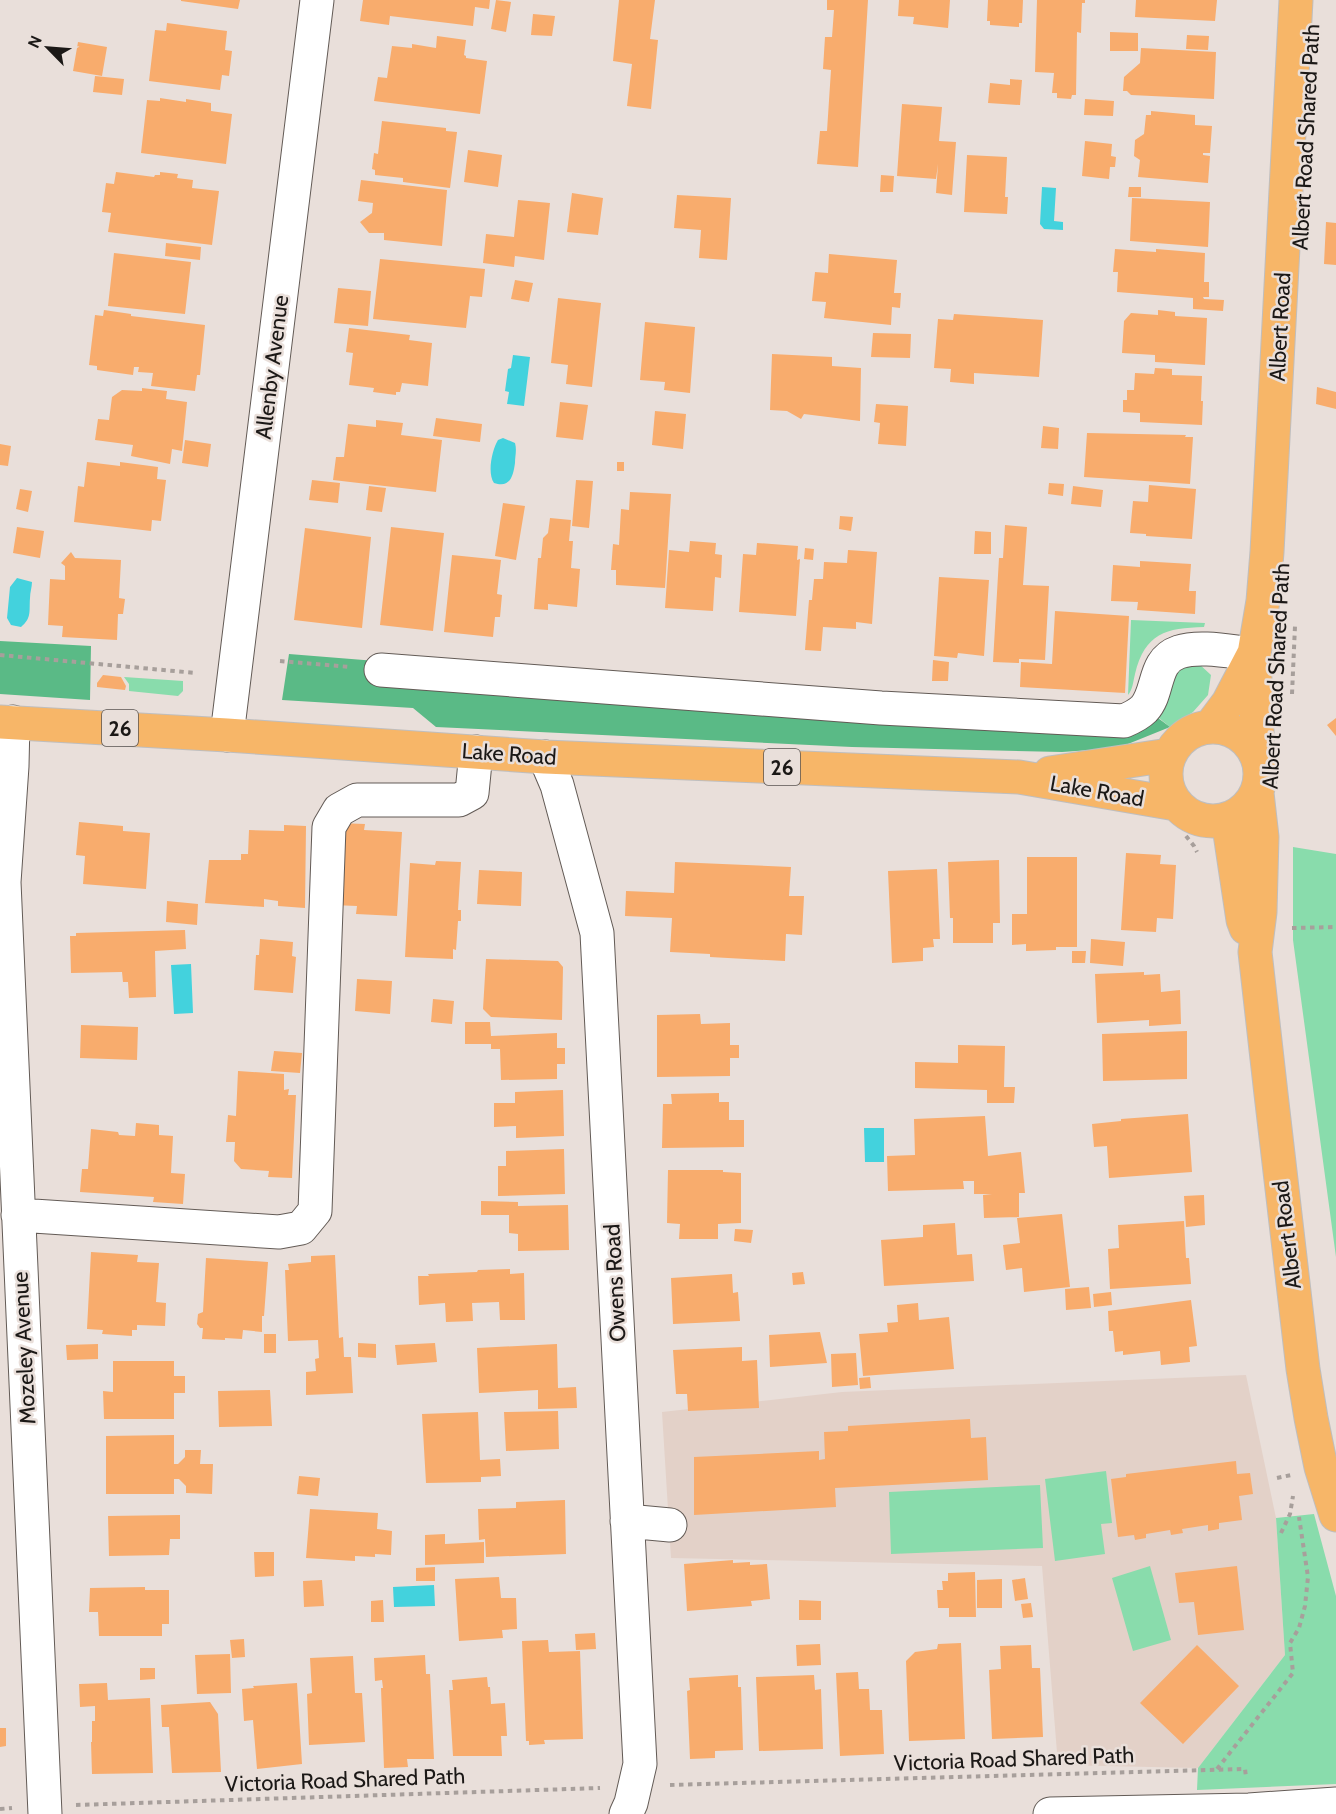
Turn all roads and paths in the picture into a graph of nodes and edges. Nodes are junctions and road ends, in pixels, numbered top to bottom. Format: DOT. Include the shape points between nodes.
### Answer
graph roads {
  1 [pos="317,0"];
  2 [pos="1296,0"];
  3 [pos="1296,615"];
  4 [pos="1254,654"];
  5 [pos="0,655"];
  6 [pos="280,661"];
  7 [pos="381,670"];
  8 [pos="196,673"];
  9 [pos="1292,695"];
  10 [pos="6,722"];
  11 [pos="1210,727"];
  12 [pos="227,735"];
  13 [pos="476,752"];
  14 [pos="1169,755"];
  15 [pos="1258,756"];
  16 [pos="545,757"];
  17 [pos="1019,777"];
  18 [pos="1257,793"];
  19 [pos="1176,804"];
  20 [pos="1228,819"];
  21 [pos="2,876"];
  22 [pos="1336,927"];
  23 [pos="1283,928"];
  24 [pos="1255,952"];
  25 [pos="18,1215"];
  26 [pos="1277,1478"];
  27 [pos="1293,1485"];
  28 [pos="1336,1515"];
  29 [pos="627,1521"];
  30 [pos="670,1525"];
  31 [pos="1281,1533"];
  32 [pos="666,1786"];
  33 [pos="618,1801"];
  34 [pos="1336,1804"];
  35 [pos="57,1810"];
  36 [pos="1050,1814"];
  1 -- 12 [label="street, Allenby Avenue"];
  2 -- 4 [label="main road, Albert Road" via="1267,552"];
  3 -- 9 [label="path, Albert Road Shared Path"];
  4 -- 7 [label="street" via="1192,649 1178,652 1167,658 1158,671 1144,709 1124,721 881,708"];
  4 -- 11 [label="main road, Albert Road" via="1228,704"];
  4 -- 15 [label="main road, Albert Road"];
  5 -- 8 [label="path"];
  6 -- 7 [label="path"];
  10 -- 12 [label="main road, Lake Road / 26"];
  10 -- 21 [label="street, Mozeley Avenue" via="12,766"];
  11 -- 14 [label="main road" via="1193,731"];
  11 -- 15 [label="main road" via="1229,729 1246,740"];
  12 -- 13 [label="main road, Lake Road / 26"];
  13 -- 16 [label="main road, Lake Road / 26"];
  13 -- 25 [label="street" via="472,793 459,800 357,800 339,810 329,827 315,1211 301,1228 279,1232"];
  14 -- 17 [label="main road, Lake Road / 26"];
  14 -- 19 [label="main road" via="1166,781"];
  15 -- 18 [label="main road" via="1261,775"];
  16 -- 17 [label="main road, Lake Road / 26"];
  16 -- 29 [label="street, Owens Road" via="557,785 597,933"];
  17 -- 19 [label="main road, Lake Road / 26"];
  18 -- 20 [label="main road" via="1246,810"];
  18 -- 24 [label="main road, Albert Road" via="1262,837"];
  19 -- 20 [label="main road, 26" via="1190,817 1209,822"];
  20 -- 24 [label="main road, Albert Road" via="1244,920"];
  21 -- 25 [label="street, Mozeley Avenue"];
  22 -- 23 [label="path"];
  24 -- 28 [label="main road, Albert Road" via="1303,1368 1321,1467"];
  25 -- 35 [label="street, Mozeley Avenue"];
  26 -- 27 [label="path" via="1292,1474"];
  27 -- 31 [label="path" via="1290,1514"];
  27 -- 32 [label="path, Victoria Road Shared Path" via="1308,1577 1305,1606 1290,1643 1293,1673 1216,1770"];
  29 -- 30 [label="street"];
  29 -- 33 [label="street, Owens Road" via="640,1764 633,1795"];
  33 -- 35 [label="path, Victoria Road Shared Path"];
  34 -- 36 [label="street"];
}
